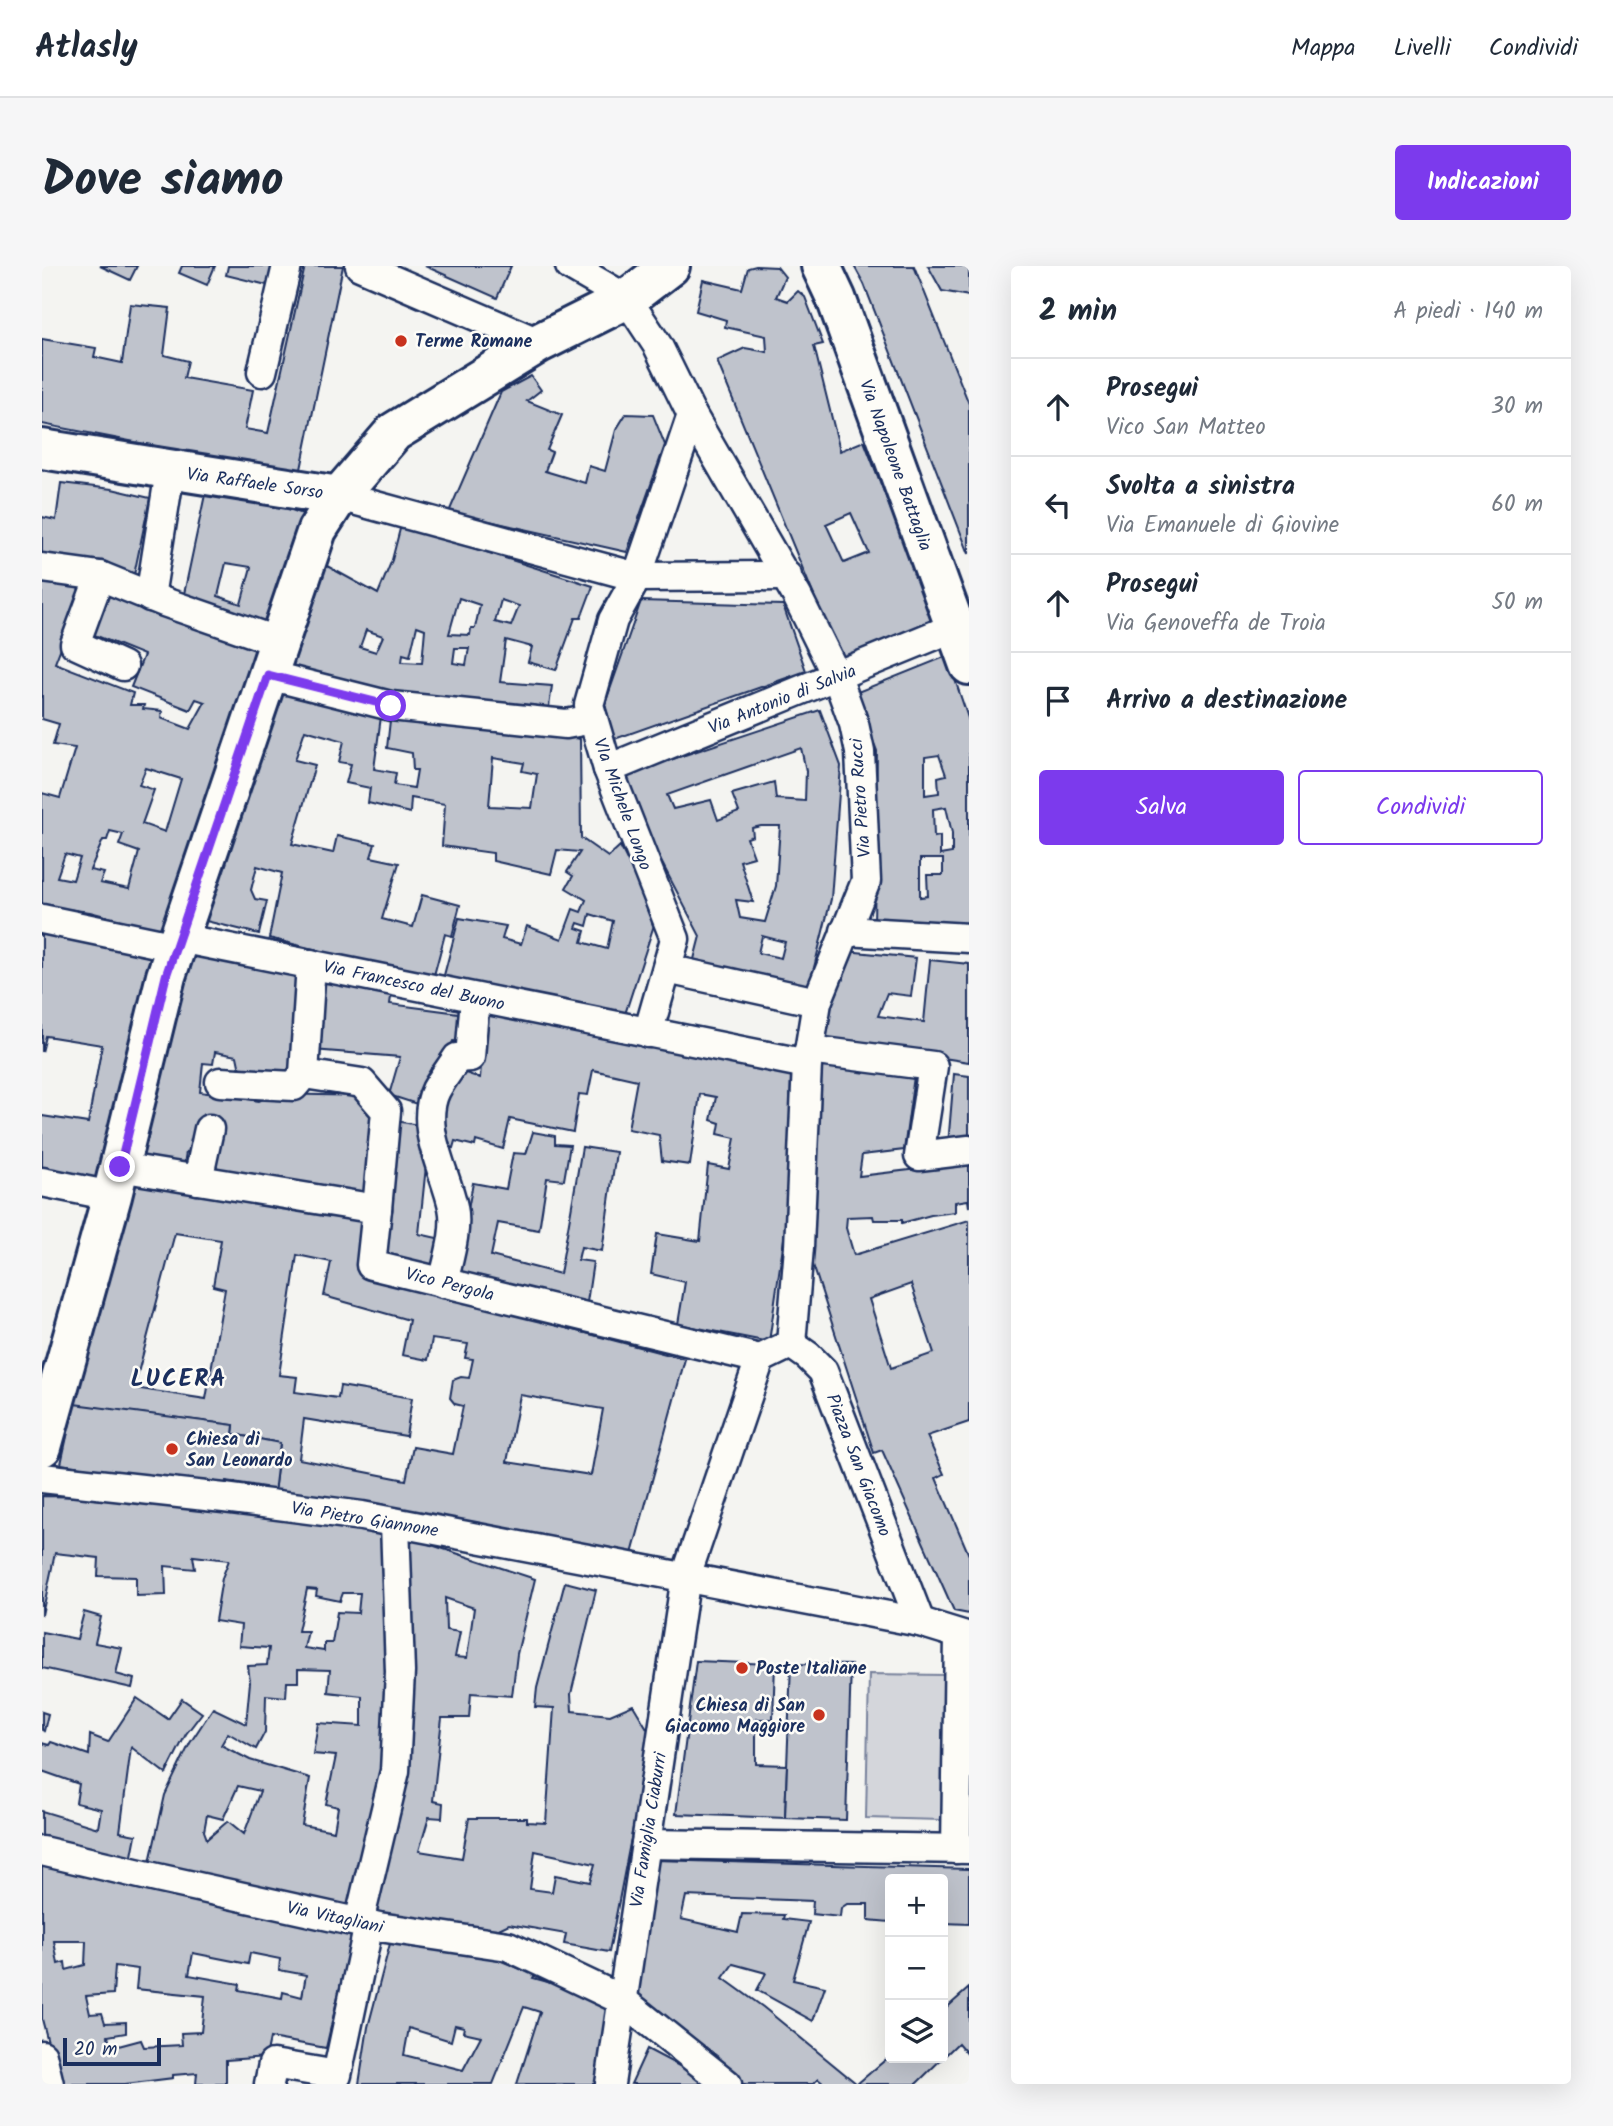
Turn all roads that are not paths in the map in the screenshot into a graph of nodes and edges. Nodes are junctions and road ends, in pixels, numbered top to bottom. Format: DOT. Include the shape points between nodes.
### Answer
graph roads {
  1 [pos="287,266"];
  2 [pos="360,266"];
  3 [pos="570,266"];
  4 [pos="670,266"];
  5 [pos="821,266"];
  6 [pos="626,299"];
  7 [pos="539,344"];
  8 [pos="262,372"];
  9 [pos="692,415"];
  10 [pos="42,449"];
  11 [pos="170,471"];
  12 [pos="339,496"];
  13 [pos="42,568"];
  14 [pos="100,576"];
  15 [pos="637,577"];
  16 [pos="792,586"];
  17 [pos="150,597"];
  18 [pos="962,629"];
  19 [pos="274,659"];
  20 [pos="969,665"];
  21 [pos="123,666"];
  22 [pos="837,677"];
  23 [pos="593,719"];
  24 [pos="608,769"];
  25 [pos="42,919"];
  26 [pos="845,931"];
  27 [pos="969,938"];
  28 [pos="178,943"];
  29 [pos="310,964"];
  30 [pos="667,969"];
  31 [pos="475,998"];
  32 [pos="817,1002"];
  33 [pos="648,1033"];
  34 [pos="808,1057"];
  35 [pos="304,1074"];
  36 [pos="220,1082"];
  37 [pos="386,1111"];
  38 [pos="431,1111"];
  39 [pos="209,1129"];
  40 [pos="969,1150"];
  41 [pos="198,1180"];
  42 [pos="116,1181"];
  43 [pos="42,1182"];
  44 [pos="377,1209"];
  45 [pos="443,1283"];
  46 [pos="791,1344"];
  47 [pos="760,1359"];
  48 [pos="42,1447"];
  49 [pos="42,1478"];
  50 [pos="395,1523"];
  51 [pos="686,1576"];
  52 [pos="920,1622"];
  53 [pos="964,1636"];
  54 [pos="646,1844"];
  55 [pos="962,1849"];
  56 [pos="42,1851"];
  57 [pos="364,1923"];
  58 [pos="622,2000"];
  59 [pos="42,2055"];
  60 [pos="49,2084"];
  61 [pos="269,2084"];
  62 [pos="610,2084"];
  63 [pos="727,2084"];
  1 -- 8 [label="street"];
  2 -- 7 [label="street"];
  3 -- 6 [label="street"];
  4 -- 6 [label="street"];
  5 -- 18 [label="street, Via Napoleone Battaglia"];
  6 -- 7 [label="street"];
  6 -- 9 [label="street, Via Pietro Rucci" via="658,346"];
  7 -- 12 [label="street" via="394,432"];
  9 -- 15 [label="street, VIa Michele Longo"];
  9 -- 16 [label="street, Via Pietro Rucci"];
  10 -- 11 [label="street, Via Raffaele Sorso"];
  11 -- 12 [label="street, Via Raffaele Sorso"];
  11 -- 17 [label="street, Via Raffaele Sorso"];
  12 -- 15 [label="street"];
  12 -- 19 [label="street" via="317,530"];
  13 -- 14 [label="street"];
  14 -- 17 [label="street"];
  14 -- 21 [label="street" via="75,644"];
  15 -- 16 [label="street"];
  15 -- 23 [label="street, VIa Michele Longo" via="613,620 589,705"];
  16 -- 22 [label="street, Via Pietro Rucci"];
  17 -- 19 [label="street"];
  18 -- 20 [label="street, Via Napoleone Battaglia"];
  18 -- 22 [label="street, Via Antonio di Salvia"];
  19 -- 23 [label="street" via="391,706 566,724"];
  19 -- 28 [label="street"];
  22 -- 24 [label="street, Via Antonio di Salvia"];
  22 -- 26 [label="street, Via Pietro Rucci" via="860,752 866,881"];
  23 -- 24 [label="street, VIa Michele Longo"];
  24 -- 30 [label="street, VIa Michele Longo" via="675,939"];
  25 -- 28 [label="street, Via Francesco del Buono"];
  26 -- 27 [label="street"];
  26 -- 32 [label="street, Via Pietro Rucci"];
  28 -- 29 [label="street, Via Francesco del Buono"];
  28 -- 42 [label="street"];
  29 -- 31 [label="street, Via Francesco del Buono"];
  29 -- 35 [label="street"];
  30 -- 32 [label="street"];
  30 -- 33 [label="street, VIa Michele Longo"];
  31 -- 33 [label="street, Via Francesco del Buono"];
  31 -- 38 [label="street" via="470,1057 457,1058 435,1093"];
  32 -- 34 [label="street, Via Pietro Rucci"];
  33 -- 34 [label="street, Via Francesco del Buono"];
  34 -- 40 [label="street, Via Francesco del Buono" via="933,1066 919,1156"];
  34 -- 46 [label="street, Via Pietro Rucci"];
  35 -- 36 [label="street" via="294,1086"];
  35 -- 37 [label="street" via="362,1083"];
  37 -- 38 [label="street"];
  37 -- 44 [label="street"];
  38 -- 45 [label="street" via="434,1152 453,1209"];
  39 -- 41 [label="street"];
  41 -- 42 [label="street"];
  41 -- 44 [label="street"];
  42 -- 43 [label="street"];
  42 -- 48 [label="street"];
  44 -- 45 [label="street, Vico Pergola" via="371,1265"];
  45 -- 47 [label="street, Vico Pergola"];
  46 -- 47 [label="street"];
  46 -- 52 [label="street, Piazza San Giacomo" via="823,1371"];
  47 -- 51 [label="street"];
  49 -- 50 [label="street, Via Pietro Giannone"];
  50 -- 51 [label="street, Via Pietro Giannone"];
  50 -- 57 [label="street" via="400,1672 395,1771"];
  51 -- 52 [label="street"];
  51 -- 54 [label="street, Via Famiglia Ciaburri"];
  52 -- 53 [label="street"];
  53 -- 55 [label="street"];
  54 -- 55 [label="street"];
  54 -- 58 [label="street, Via Famiglia Ciaburri"];
  56 -- 57 [label="street, Via Vitagliani"];
  57 -- 58 [label="street, Via Vitagliani" via="508,1946"];
  57 -- 61 [label="street" via="337,2075 273,2064"];
  58 -- 62 [label="street, Via Famiglia Ciaburri"];
  58 -- 63 [label="street, Via Vitagliani"];
  59 -- 60 [label="street"];
}
